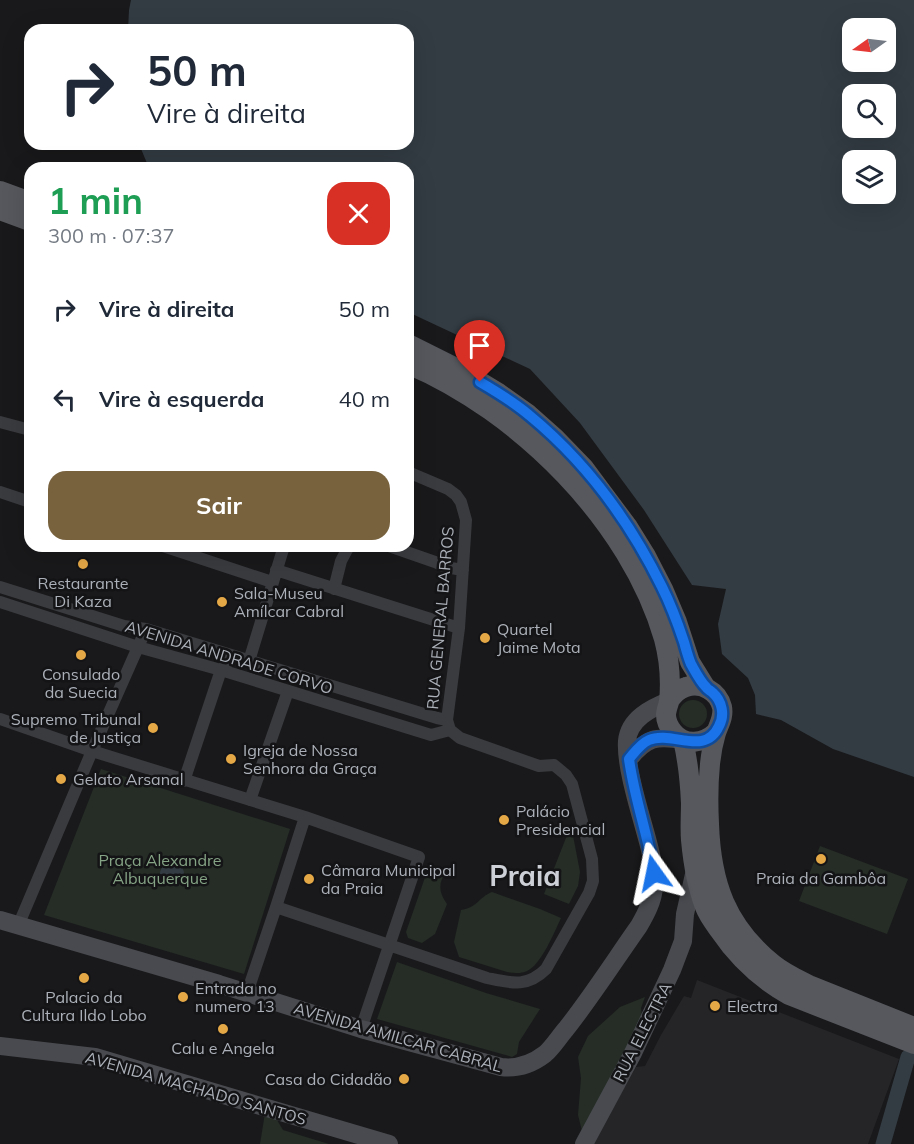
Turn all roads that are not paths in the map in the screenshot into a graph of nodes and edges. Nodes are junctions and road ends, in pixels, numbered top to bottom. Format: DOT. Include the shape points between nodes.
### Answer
graph roads {
  1 [pos="0,191"];
  2 [pos="24,200"];
  3 [pos="0,210"];
  4 [pos="24,219"];
  5 [pos="414,347"];
  6 [pos="414,367"];
  7 [pos="0,422"];
  8 [pos="24,428"];
  9 [pos="414,475"];
  10 [pos="0,492"];
  11 [pos="24,500"];
  12 [pos="185,552"];
  13 [pos="282,552"];
  14 [pos="346,552"];
  15 [pos="407,552"];
  16 [pos="464,570"];
  17 [pos="274,576"];
  18 [pos="0,587"];
  19 [pos="334,589"];
  20 [pos="0,602"];
  21 [pos="459,628"];
  22 [pos="146,629"];
  23 [pos="138,647"];
  24 [pos="234,656"];
  25 [pos="249,661"];
  26 [pos="221,670"];
  27 [pos="706,688"];
  28 [pos="288,691"];
  29 [pos="669,701"];
  30 [pos="0,719"];
  31 [pos="449,725"];
  32 [pos="716,732"];
  33 [pos="683,740"];
  34 [pos="92,752"];
  35 [pos="629,759"];
  36 [pos="184,781"];
  37 [pos="250,800"];
  38 [pos="305,817"];
  39 [pos="695,868"];
  40 [pos="276,907"];
  41 [pos="706,909"];
  42 [pos="685,914"];
  43 [pos="0,920"];
  44 [pos="18,926"];
  45 [pos="389,946"];
  46 [pos="247,993"];
  47 [pos="914,1027"];
  48 [pos="361,1029"];
  49 [pos="914,1044"];
  50 [pos="0,1046"];
  51 [pos="389,1144"];
  52 [pos="584,1144"];
  1 -- 2 [label="main road"];
  3 -- 4 [label="main road"];
  5 -- 27 [label="main road" via="464,372 520,408 584,468 646,556 677,622 690,662"];
  6 -- 29 [label="main road" via="473,399 514,428 561,471 597,513 634,568 656,619 668,664"];
  7 -- 8 [label="street"];
  9 -- 16 [label="street, RUA GENERAL BARROS" via="448,489 461,502 466,520"];
  10 -- 11 [label="street"];
  12 -- 17 [label="street"];
  13 -- 17 [label="street"];
  14 -- 19 [label="street"];
  15 -- 16 [label="street"];
  16 -- 21 [label="street, RUA GENERAL BARROS"];
  17 -- 19 [label="street"];
  17 -- 25 [label="street"];
  18 -- 22 [label="street, AVENIDA ANDRADE CORVO" via="124,626"];
  19 -- 21 [label="street"];
  20 -- 23 [label="street, AVENIDA ANDRADE CORVO"];
  21 -- 31 [label="street, RUA GENERAL BARROS"];
  22 -- 23 [label="street"];
  22 -- 24 [label="street, AVENIDA ANDRADE CORVO"];
  23 -- 26 [label="street, AVENIDA ANDRADE CORVO"];
  23 -- 34 [label="street"];
  24 -- 25 [label="street, AVENIDA ANDRADE CORVO"];
  24 -- 26 [label="street"];
  25 -- 31 [label="street, AVENIDA ANDRADE CORVO" via="437,718"];
  26 -- 28 [label="street, AVENIDA ANDRADE CORVO"];
  26 -- 36 [label="street"];
  27 -- 29 [label="main road" via="684,687"];
  27 -- 32 [label="main road" via="722,707"];
  28 -- 31 [label="street, AVENIDA ANDRADE CORVO" via="431,735"];
  28 -- 37 [label="street"];
  29 -- 33 [label="main road" via="668,723"];
  29 -- 35 [label="street, AVENIDA AMILCAR CABRAL" via="650,709 631,729 627,740"];
  30 -- 34 [label="street"];
  31 -- 45 [label="street" via="460,738 560,770 572,784 592,859 593,881 546,969 529,981 510,983 487,978"];
  32 -- 33 [label="main road" via="697,742"];
  32 -- 47 [label="main road" via="709,775 711,859 719,892 733,919 774,966 809,985"];
  33 -- 35 [label="street" via="649,740"];
  33 -- 39 [label="main road"];
  34 -- 36 [label="street"];
  34 -- 44 [label="street"];
  35 -- 48 [label="street, AVENIDA AMILCAR CABRAL" via="654,873 652,898 639,926 545,1053 531,1063 510,1068"];
  36 -- 37 [label="street"];
  37 -- 38 [label="street"];
  38 -- 40 [label="street"];
  38 -- 45 [label="street" via="419,857"];
  39 -- 41 [label="main road"];
  39 -- 42 [label="street, RUA ELECTRA"];
  40 -- 45 [label="street"];
  40 -- 46 [label="street"];
  41 -- 42 [label="street"];
  41 -- 49 [label="main road" via="729,945 770,985"];
  42 -- 52 [label="street, RUA ELECTRA" via="682,941 668,982"];
  43 -- 44 [label="street, AVENIDA AMILCAR CABRAL"];
  44 -- 46 [label="street, AVENIDA AMILCAR CABRAL"];
  45 -- 48 [label="street"];
  46 -- 48 [label="street, AVENIDA AMILCAR CABRAL"];
  50 -- 51 [label="street, AVENIDA MACHADO SANTOS" via="95,1056"];
}
